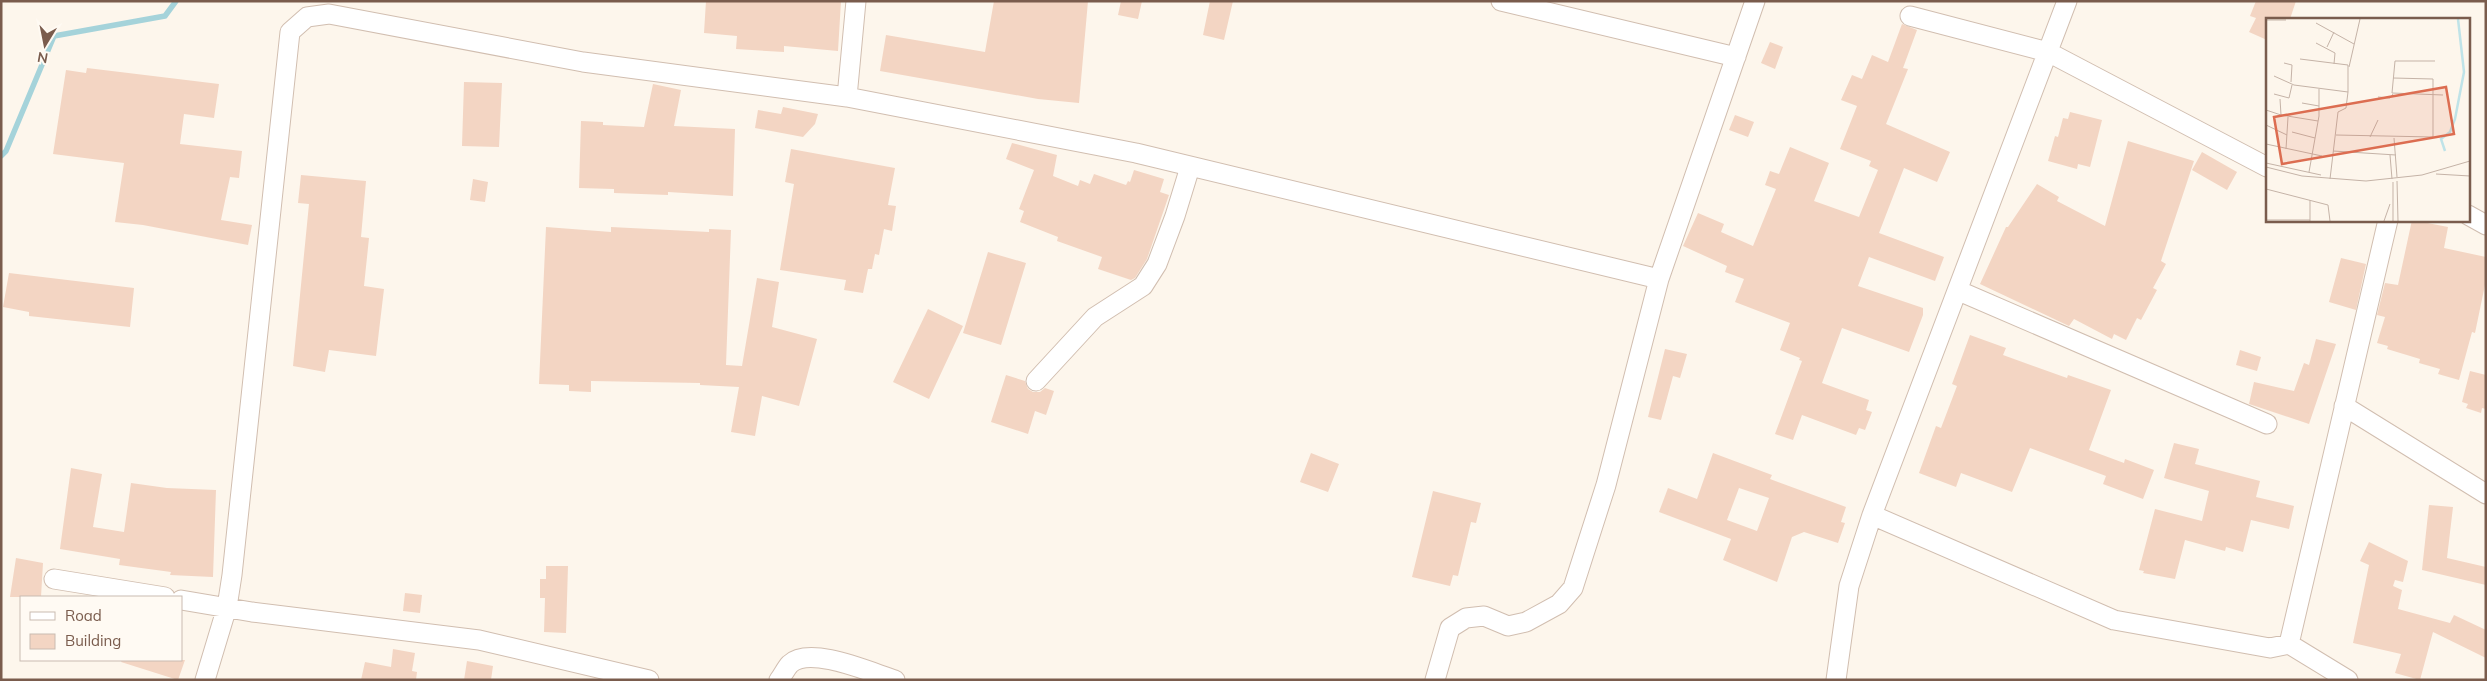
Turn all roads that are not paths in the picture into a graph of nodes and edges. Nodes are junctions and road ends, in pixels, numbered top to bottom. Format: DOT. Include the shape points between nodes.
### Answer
graph roads {
  1 [pos="856,1"];
  2 [pos="1501,1"];
  3 [pos="1755,1"];
  4 [pos="2067,1"];
  5 [pos="1910,16"];
  6 [pos="2048,52"];
  7 [pos="1736,56"];
  8 [pos="847,97"];
  9 [pos="2266,166"];
  10 [pos="1190,167"];
  11 [pos="2470,216"];
  12 [pos="2388,221"];
  13 [pos="2486,224"];
  14 [pos="1659,279"];
  15 [pos="1959,291"];
  16 [pos="1036,381"];
  17 [pos="2344,406"];
  18 [pos="2267,424"];
  19 [pos="2486,494"];
  20 [pos="1872,515"];
  21 [pos="54,579"];
  22 [pos="160,596"];
  23 [pos="182,600"];
  24 [pos="227,607"];
  25 [pos="2289,644"];
  26 [pos="205,680"];
  27 [pos="650,680"];
  28 [pos="779,680"];
  29 [pos="895,680"];
  30 [pos="1435,680"];
  31 [pos="1836,680"];
  32 [pos="2348,680"];
  1 -- 8 [label="street"];
  2 -- 7 [label="street"];
  3 -- 7 [label="street"];
  4 -- 6 [label="street"];
  5 -- 6 [label="street"];
  6 -- 9 [label="street"];
  6 -- 15 [label="street"];
  7 -- 14 [label="street"];
  8 -- 10 [label="street" via="1136,153"];
  8 -- 24 [label="street" via="583,62 329,14 307,17 290,32"];
  10 -- 14 [label="street"];
  10 -- 16 [label="street" via="1160,256 1143,286 1095,317"];
  11 -- 13 [label="street"];
  12 -- 17 [label="street"];
  14 -- 30 [label="street" via="1606,485 1573,588 1559,604 1526,622 1508,626 1484,616 1466,618 1450,628"];
  15 -- 18 [label="street"];
  15 -- 20 [label="street"];
  17 -- 19 [label="street"];
  17 -- 25 [label="street"];
  20 -- 25 [label="street" via="2114,620 2270,648"];
  20 -- 31 [label="street" via="1849,586"];
  21 -- 22 [label="street"];
  23 -- 24 [label="street"];
  24 -- 26 [label="street"];
  24 -- 27 [label="street" via="479,640"];
  25 -- 32 [label="street"];
  28 -- 29 [label="street" via="791,662 806,657 827,658"];
}
